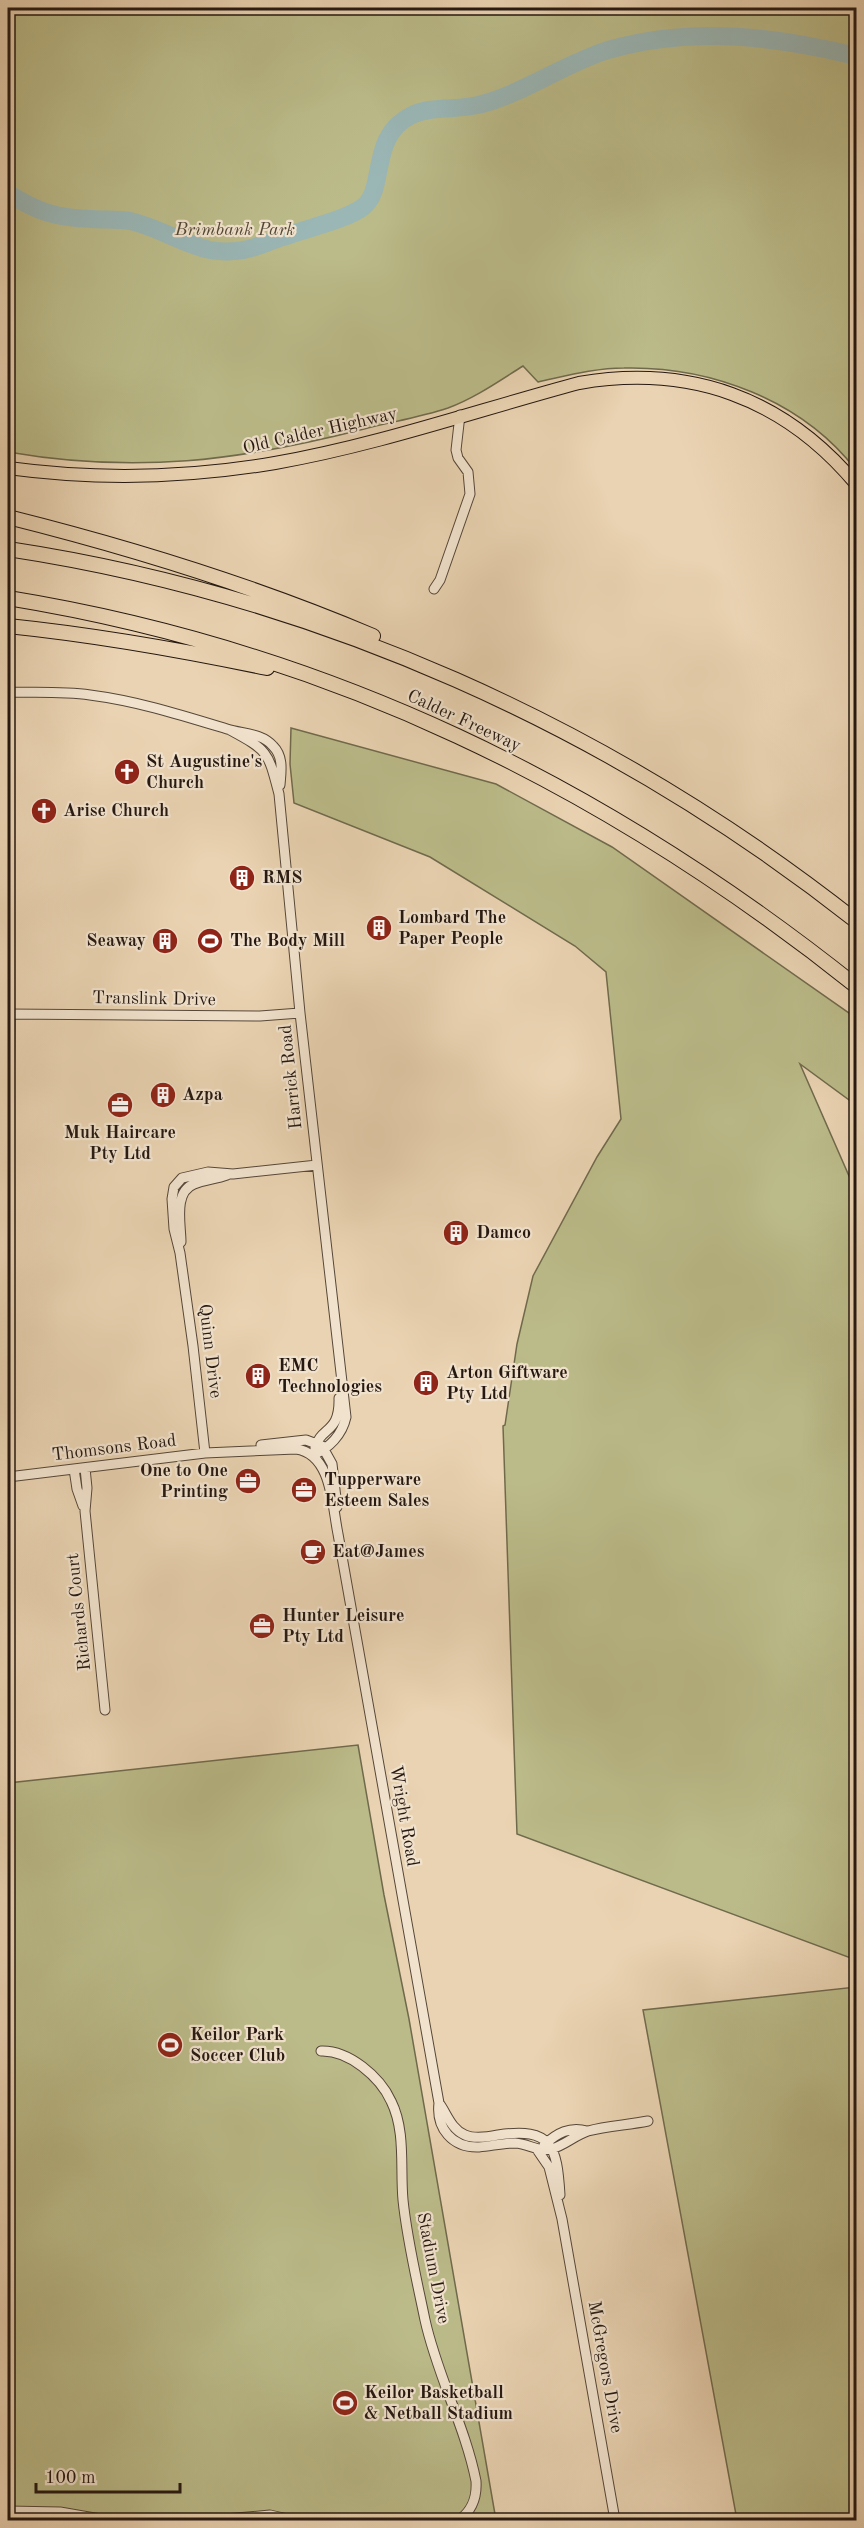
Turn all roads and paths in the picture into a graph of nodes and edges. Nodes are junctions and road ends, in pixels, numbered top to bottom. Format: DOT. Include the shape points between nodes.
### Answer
graph roads {
  1 [pos="460,415"];
  2 [pos="8,468"];
  3 [pos="856,484"];
  4 [pos="8,517"];
  5 [pos="8,549"];
  6 [pos="434,589"];
  7 [pos="8,598"];
  8 [pos="8,626"];
  9 [pos="339,685"];
  10 [pos="8,692"];
  11 [pos="593,745"];
  12 [pos="856,921"];
  13 [pos="856,986"];
  14 [pos="300,1013"];
  15 [pos="9,1014"];
  16 [pos="317,1165"];
  17 [pos="8,1227"];
  18 [pos="321,1446"];
  19 [pos="225,1451"];
  20 [pos="8,1453"];
  21 [pos="205,1453"];
  22 [pos="313,1455"];
  23 [pos="85,1468"];
  24 [pos="74,1469"];
  25 [pos="8,1477"];
  26 [pos="85,1511"];
  27 [pos="338,1534"];
  28 [pos="105,1710"];
  29 [pos="321,2051"];
  30 [pos="439,2103"];
  31 [pos="648,2121"];
  32 [pos="550,2145"];
  33 [pos="538,2151"];
  34 [pos="562,2219"];
  35 [pos="8,2511"];
  36 [pos="106,2520"];
  37 [pos="214,2520"];
  38 [pos="292,2520"];
  39 [pos="459,2520"];
  40 [pos="615,2520"];
  1 -- 2 [label="main road, Old Calder Highway" via="317,454 229,469 127,476"];
  1 -- 3 [label="main road, Old Calder Highway" via="605,378 682,381 730,394 776,414 814,440"];
  1 -- 6 [label="street" via="456,450 468,472 470,494 441,580"];
  4 -- 11 [label="highway" via="116,546 287,601 468,678"];
  5 -- 11 [label="highway, Calder Freeway" via="128,571 265,608 464,682"];
  7 -- 9 [label="highway, Calder Freeway" via="203,641"];
  8 -- 9 [label="highway" via="182,650"];
  9 -- 13 [label="highway, Calder Freeway" via="495,753 603,810 764,915"];
  10 -- 14 [label="street, Harrick Road" via="79,694 167,710 230,730 266,753 279,794"];
  11 -- 12 [label="highway, Calder Freeway" via="717,821"];
  14 -- 15 [label="street, Translink Drive"];
  14 -- 16 [label="street, Harrick Road"];
  15 -- 17 [label="street"];
  16 -- 18 [label="street, Harrick Road" via="346,1417 340,1432"];
  16 -- 21 [label="street, Quinn Drive" via="233,1174 195,1184 183,1194 180,1253"];
  18 -- 19 [label="street, Thomsons Road" via="295,1440"];
  18 -- 22 [label="street"];
  18 -- 27 [label="street, Wright Road" via="329,1456 334,1477"];
  19 -- 21 [label="street, Thomsons Road"];
  19 -- 22 [label="street, Thomsons Road" via="296,1449"];
  20 -- 25 [label="street"];
  21 -- 23 [label="street, Thomsons Road"];
  22 -- 27 [label="street, Wright Road" via="326,1476"];
  23 -- 24 [label="street, Thomsons Road"];
  23 -- 26 [label="street, Richards Court"];
  24 -- 25 [label="street, Thomsons Road"];
  24 -- 26 [label="street, Richards Court"];
  26 -- 28 [label="street, Richards Court"];
  27 -- 30 [label="street, Wright Road"];
  29 -- 39 [label="street, Stadium Drive" via="339,2052 360,2065 390,2098 396,2114 407,2225 426,2323 476,2481 474,2503"];
  30 -- 32 [label="street, Wright Road" via="452,2125 466,2135 532,2133"];
  30 -- 33 [label="street, Wright Road" via="441,2125 454,2141 479,2147 521,2144"];
  31 -- 32 [label="street, Wright Road" via="587,2132"];
  32 -- 33 [label="street, Wright Road"];
  32 -- 34 [label="street, McGregors Drive" via="559,2176"];
  33 -- 34 [label="street, McGregors Drive" via="549,2167"];
  34 -- 40 [label="street, McGregors Drive"];
  35 -- 36 [label="street" via="60,2512"];
  37 -- 38 [label="street" via="270,2515"];
}
